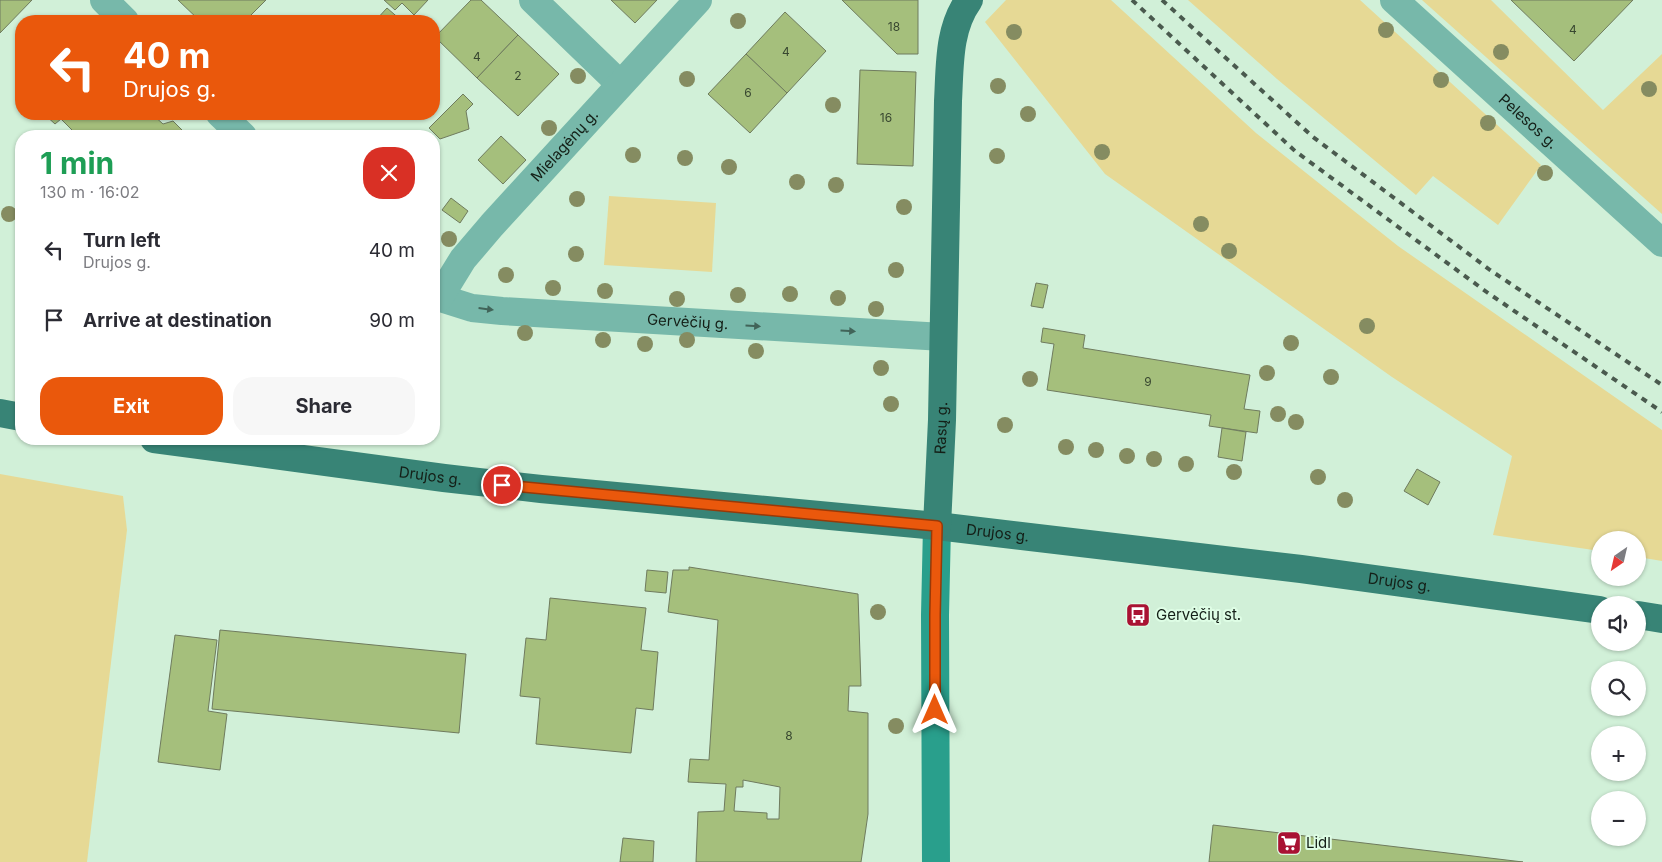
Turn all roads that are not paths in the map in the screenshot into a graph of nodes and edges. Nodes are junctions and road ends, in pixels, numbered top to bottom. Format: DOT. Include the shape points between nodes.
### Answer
graph roads {
  1 [pos="104,0"];
  2 [pos="533,0"];
  3 [pos="698,0"];
  4 [pos="1394,0"];
  5 [pos="963,2"];
  6 [pos="119,15"];
  7 [pos="620,84"];
  8 [pos="226,120"];
  9 [pos="237,130"];
  10 [pos="1662,243"];
  11 [pos="440,291"];
  12 [pos="440,298"];
  13 [pos="943,337"];
  14 [pos="0,413"];
  15 [pos="15,416"];
  16 [pos="198,445"];
  17 [pos="937,526"];
  18 [pos="1591,609"];
  19 [pos="1646,616"];
  20 [pos="1662,619"];
  21 [pos="936,862"];
  1 -- 6 [label="street"];
  2 -- 7 [label="street"];
  3 -- 7 [label="street, Mielagėnų g."];
  4 -- 10 [label="street, Pelesos g."];
  5 -- 13 [label="main road, Rasų g." via="955,27 948,101"];
  7 -- 11 [label="street, Mielagėnų g." via="463,259"];
  8 -- 9 [label="street"];
  12 -- 13 [label="street, Gervėčių g., one-way" via="472,308 502,312"];
  13 -- 17 [label="main road, Rasų g."];
  14 -- 15 [label="main road"];
  16 -- 17 [label="main road, Drujos g." via="454,480"];
  17 -- 18 [label="main road, Drujos g." via="1301,569"];
  17 -- 21 [label="main road, Rasų g."];
  19 -- 20 [label="main road"];
}
